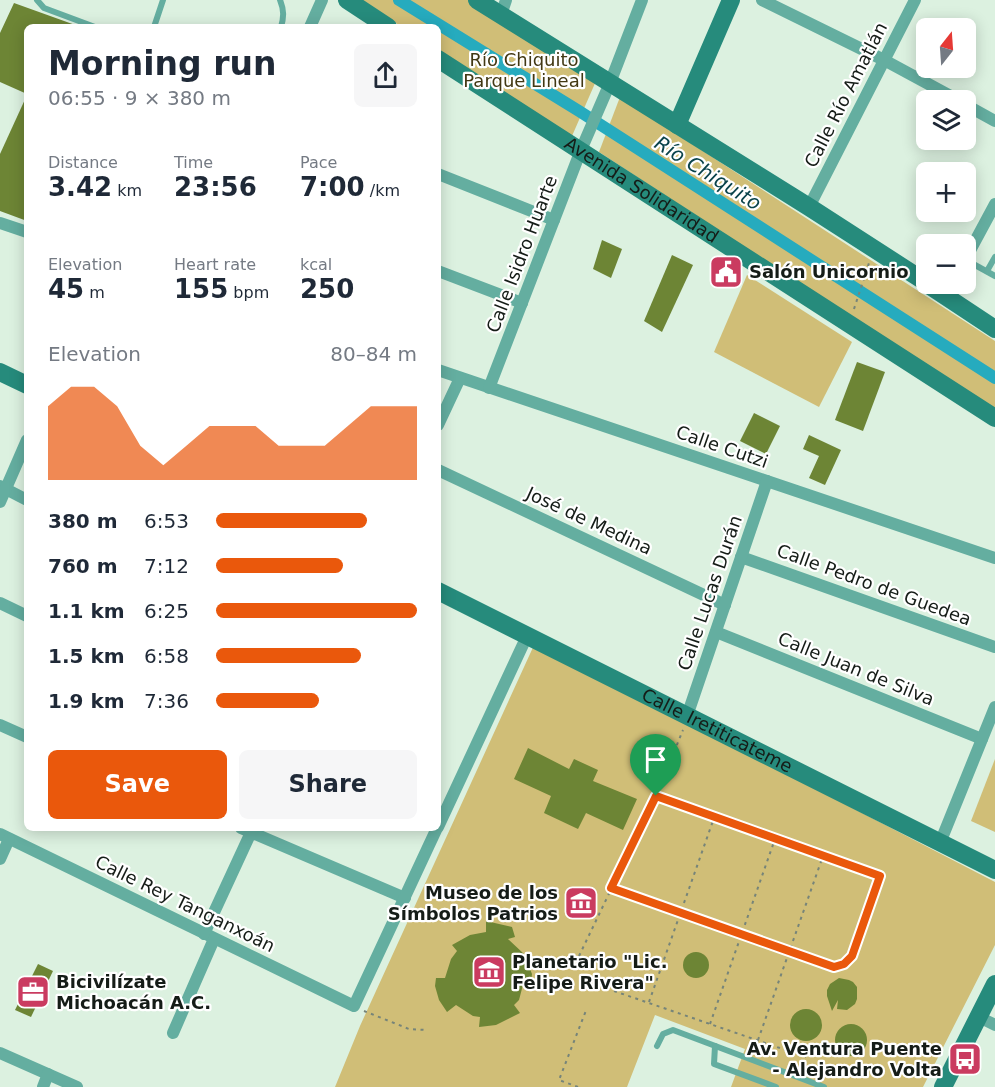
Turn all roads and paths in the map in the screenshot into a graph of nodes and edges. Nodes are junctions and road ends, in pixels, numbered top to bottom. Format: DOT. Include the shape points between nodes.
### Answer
graph roads {
  1 [pos="37,0"];
  2 [pos="163,0"];
  3 [pos="280,0"];
  4 [pos="322,0"];
  5 [pos="347,0"];
  6 [pos="477,0"];
  7 [pos="642,0"];
  8 [pos="730,0"];
  9 [pos="762,0"];
  10 [pos="915,0"];
  11 [pos="504,8"];
  12 [pos="87,24"];
  13 [pos="154,24"];
  14 [pos="282,24"];
  15 [pos="311,24"];
  16 [pos="381,24"];
  17 [pos="884,60"];
  18 [pos="441,61"];
  19 [pos="610,83"];
  20 [pos="940,90"];
  21 [pos="976,111"];
  22 [pos="995,121"];
  23 [pos="677,125"];
  24 [pos="581,150"];
  25 [pos="441,175"];
  26 [pos="995,204"];
  27 [pos="809,207"];
  28 [pos="554,220"];
  29 [pos="0,223"];
  30 [pos="24,231"];
  31 [pos="976,240"];
  32 [pos="995,256"];
  33 [pos="976,265"];
  34 [pos="866,271"];
  35 [pos="987,271"];
  36 [pos="441,272"];
  37 [pos="916,276"];
  38 [pos="995,276"];
  39 [pos="954,294"];
  40 [pos="856,301"];
  41 [pos="522,303"];
  42 [pos="995,329"];
  43 [pos="441,371"];
  44 [pos="0,372"];
  45 [pos="459,378"];
  46 [pos="24,384"];
  47 [pos="489,388"];
  48 [pos="441,417"];
  49 [pos="995,418"];
  50 [pos="24,446"];
  51 [pos="441,471"];
  52 [pos="766,481"];
  53 [pos="3,488"];
  54 [pos="24,498"];
  55 [pos="0,502"];
  56 [pos="741,557"];
  57 [pos="995,558"];
  58 [pos="441,593"];
  59 [pos="0,603"];
  60 [pos="725,605"];
  61 [pos="24,615"];
  62 [pos="716,632"];
  63 [pos="527,636"];
  64 [pos="995,647"];
  65 [pos="995,707"];
  66 [pos="687,716"];
  67 [pos="0,725"];
  68 [pos="24,736"];
  69 [pos="982,739"];
  70 [pos="656,796"];
  71 [pos="714,817"];
  72 [pos="441,818"];
  73 [pos="247,831"];
  74 [pos="253,831"];
  75 [pos="435,831"];
  76 [pos="5,837"];
  77 [pos="775,838"];
  78 [pos="940,843"];
  79 [pos="823,856"];
  80 [pos="0,860"];
  81 [pos="995,870"];
  82 [pos="611,888"];
  83 [pos="405,898"];
  84 [pos="681,913"];
  85 [pos="741,934"];
  86 [pos="209,936"];
  87 [pos="789,951"];
  88 [pos="579,956"];
  89 [pos="995,984"];
  90 [pos="614,991"];
  91 [pos="649,1002"];
  92 [pos="354,1006"];
  93 [pos="587,1008"];
  94 [pos="987,1021"];
  95 [pos="710,1023"];
  96 [pos="426,1030"];
  97 [pos="173,1033"];
  98 [pos="758,1040"];
  99 [pos="657,1046"];
  100 [pos="715,1046"];
  101 [pos="0,1053"];
  102 [pos="806,1057"];
  103 [pos="48,1074"];
  104 [pos="42,1087"];
  105 [pos="77,1087"];
  106 [pos="578,1087"];
  107 [pos="776,1087"];
  108 [pos="824,1087"];
  109 [pos="943,1087"];
  1 -- 12 [label="lane" via="44,8"];
  2 -- 13 [label="lane"];
  3 -- 14 [label="lane"];
  4 -- 15 [label="street"];
  5 -- 16 [label="main road"];
  6 -- 11 [label="main road"];
  7 -- 19 [label="street, Calle Isidro Huarte"];
  8 -- 23 [label="main road"];
  9 -- 17 [label="street"];
  10 -- 17 [label="street, Calle Río Amatlán"];
  11 -- 19 [label="main road"];
  17 -- 20 [label="street"];
  17 -- 27 [label="street, Calle Río Amatlán"];
  18 -- 24 [label="main road, Avenida Solidaridad"];
  19 -- 23 [label="main road"];
  19 -- 24 [label="street, Calle Isidro Huarte"];
  21 -- 22 [label="street"];
  23 -- 27 [label="main road"];
  24 -- 28 [label="street, Calle Isidro Huarte"];
  24 -- 49 [label="main road, Avenida Solidaridad"];
  25 -- 28 [label="street"];
  26 -- 31 [label="street"];
  27 -- 37 [label="main road"];
  28 -- 41 [label="street, Calle Isidro Huarte"];
  29 -- 30 [label="street"];
  32 -- 35 [label="lane"];
  33 -- 35 [label="lane"];
  34 -- 40 [label="path"];
  35 -- 38 [label="lane"];
  36 -- 41 [label="street"];
  39 -- 42 [label="main road"];
  41 -- 47 [label="street, Calle Isidro Huarte"];
  43 -- 45 [label="street, Calle Cutzi"];
  44 -- 46 [label="main road"];
  45 -- 47 [label="street, Calle Cutzi"];
  45 -- 48 [label="street"];
  47 -- 52 [label="street, Calle Cutzi"];
  50 -- 53 [label="street"];
  51 -- 60 [label="street, José de Medina"];
  52 -- 56 [label="street, Calle Lucas Durán"];
  52 -- 57 [label="street, Calle Cutzi"];
  53 -- 54 [label="street"];
  53 -- 55 [label="street"];
  56 -- 60 [label="street, Calle Lucas Durán"];
  56 -- 64 [label="street, Calle Pedro de Guedea"];
  58 -- 63 [label="main road, Calle Iretiticateme"];
  59 -- 61 [label="street"];
  60 -- 62 [label="street, Calle Lucas Durán"];
  62 -- 66 [label="street, Calle Lucas Durán"];
  62 -- 69 [label="street, Calle Juan de Silva"];
  63 -- 66 [label="main road, Calle Iretiticateme"];
  63 -- 72 [label="street"];
  65 -- 69 [label="street"];
  66 -- 70 [label="path"];
  66 -- 78 [label="main road, Calle Iretiticateme"];
  67 -- 68 [label="street"];
  69 -- 78 [label="street"];
  70 -- 71 [label="path"];
  70 -- 82 [label="path"];
  71 -- 77 [label="path"];
  71 -- 84 [label="path"];
  73 -- 86 [label="street"];
  74 -- 83 [label="street"];
  75 -- 83 [label="street"];
  76 -- 80 [label="street"];
  76 -- 86 [label="street, Calle Rey Tanganxoán"];
  77 -- 79 [label="path"];
  77 -- 85 [label="path"];
  78 -- 81 [label="main road, Calle Iretiticateme"];
  79 -- 87 [label="path"];
  79 -- 87 [label="path" via="880,876 852,956 834,967"];
  82 -- 84 [label="path"];
  82 -- 88 [label="path"];
  83 -- 92 [label="street"];
  84 -- 85 [label="path"];
  84 -- 91 [label="path"];
  85 -- 87 [label="path"];
  85 -- 95 [label="path"];
  86 -- 92 [label="street, Calle Rey Tanganxoán"];
  86 -- 97 [label="street"];
  87 -- 98 [label="path"];
  89 -- 94 [label="main road"];
  90 -- 91 [label="path"];
  91 -- 95 [label="path"];
  92 -- 96 [label="path" via="409,1029"];
  93 -- 106 [label="path" via="560,1080"];
  94 -- 109 [label="main road"];
  95 -- 98 [label="path"];
  98 -- 102 [label="path"];
  99 -- 100 [label="lane" via="663,1034 673,1030"];
  100 -- 107 [label="lane" via="714,1064"];
  100 -- 108 [label="lane"];
  101 -- 103 [label="street"];
  103 -- 104 [label="street"];
  103 -- 105 [label="street"];
}
